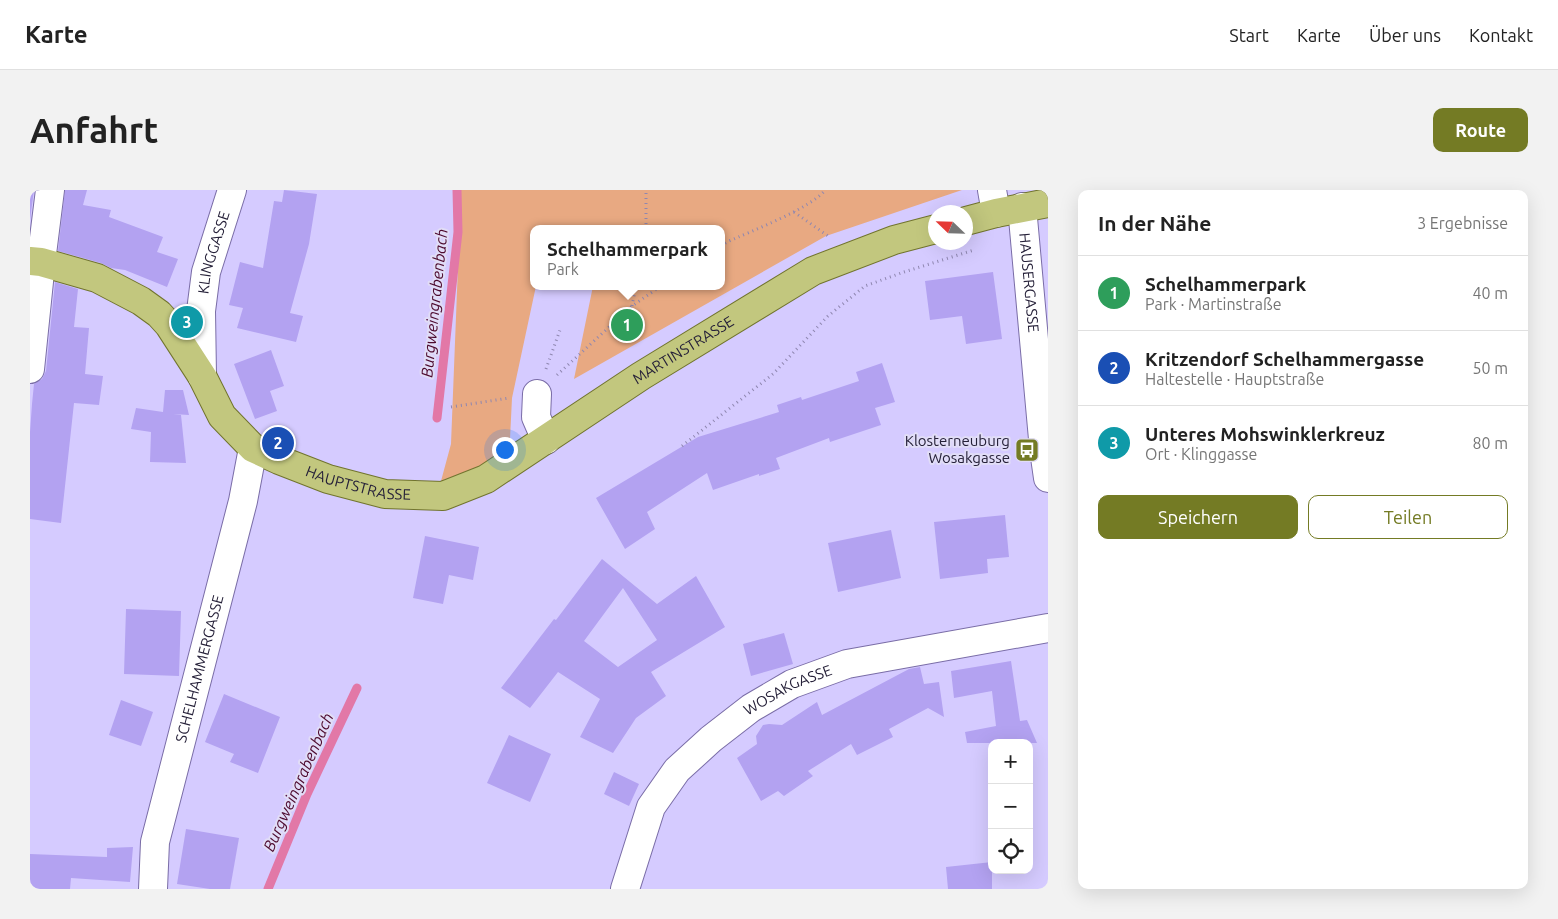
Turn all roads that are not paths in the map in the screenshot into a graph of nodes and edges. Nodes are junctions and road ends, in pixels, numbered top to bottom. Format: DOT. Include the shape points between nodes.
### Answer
graph roads {
  1 [pos="50,190"];
  2 [pos="232,190"];
  3 [pos="994,201"];
  4 [pos="1035,205"];
  5 [pos="973,216"];
  6 [pos="928,231"];
  7 [pos="35,262"];
  8 [pos="30,369"];
  9 [pos="202,376"];
  10 [pos="524,396"];
  11 [pos="546,440"];
  12 [pos="254,448"];
  13 [pos="1048,478"];
  14 [pos="443,496"];
  15 [pos="1048,628"];
  16 [pos="153,889"];
  17 [pos="625,889"];
  1 -- 7 [label="street"];
  2 -- 9 [label="street, KLINGGASSE" via="206,272 201,311"];
  3 -- 4 [label="main road"];
  3 -- 5 [label="main road"];
  4 -- 13 [label="street, HAUSERGASSE" via="1044,450"];
  6 -- 11 [label="main road, MARTINSTRASSE" via="894,240 813,271 641,376"];
  7 -- 8 [label="street"];
  7 -- 9 [label="main road, HAUPTSTRASSE" via="97,278 141,301 169,325"];
  9 -- 12 [label="main road, HAUPTSTRASSE" via="222,416"];
  10 -- 11 [label="street"];
  11 -- 14 [label="main road, MARTINSTRASSE" via="486,479"];
  12 -- 14 [label="main road, HAUPTSTRASSE" via="328,479 385,494"];
  12 -- 16 [label="street, SCHELHAMMERGASSE" via="244,501 155,842"];
  15 -- 17 [label="street, WOSAKGASSE" via="847,664 792,684 751,708 677,770 651,807"];
}
